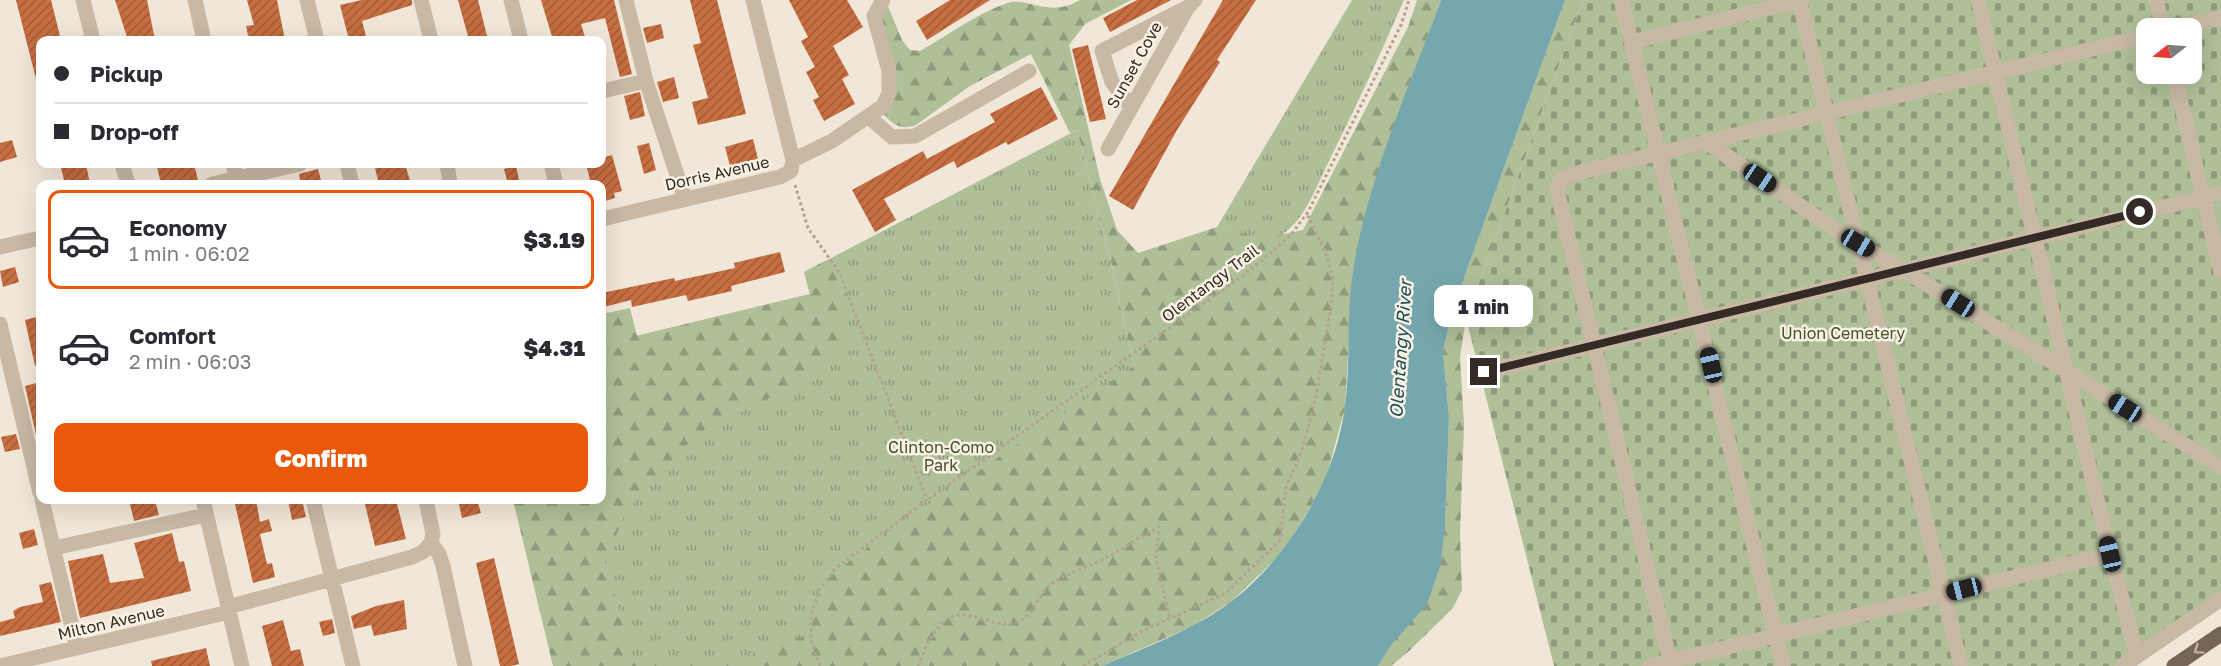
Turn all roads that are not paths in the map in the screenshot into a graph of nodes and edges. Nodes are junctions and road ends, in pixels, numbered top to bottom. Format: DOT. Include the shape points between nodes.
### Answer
graph roads {
  1 [pos="83,0"];
  2 [pos="195,0"];
  3 [pos="307,0"];
  4 [pos="421,0"];
  5 [pos="511,0"];
  6 [pos="626,0"];
  7 [pos="753,0"];
  8 [pos="870,0"];
  9 [pos="883,0"];
  10 [pos="1621,0"];
  11 [pos="1801,0"];
  12 [pos="1978,0"];
  13 [pos="2156,0"];
  14 [pos="1191,3"];
  15 [pos="874,16"];
  16 [pos="2160,18"];
  17 [pos="2221,18"];
  18 [pos="2202,22"];
  19 [pos="92,36"];
  20 [pos="203,36"];
  21 [pos="316,36"];
  22 [pos="430,36"];
  23 [pos="520,36"];
  24 [pos="2136,38"];
  25 [pos="1632,42"];
  26 [pos="1029,71"];
  27 [pos="1995,72"];
  28 [pos="646,81"];
  29 [pos="2176,84"];
  30 [pos="606,90"];
  31 [pos="1131,107"];
  32 [pos="1828,111"];
  33 [pos="869,117"];
  34 [pos="1705,141"];
  35 [pos="1108,149"];
  36 [pos="1660,152"];
  37 [pos="793,160"];
  38 [pos="279,168"];
  39 [pos="236,176"];
  40 [pos="2221,193"];
  41 [pos="2203,197"];
  42 [pos="685,200"];
  43 [pos="606,218"];
  44 [pos="2035,237"];
  45 [pos="36,239"];
  46 [pos="1858,243"];
  47 [pos="0,248"];
  48 [pos="1902,269"];
  49 [pos="2221,272"];
  50 [pos="1867,278"];
  51 [pos="1700,320"];
  52 [pos="0,324"];
  53 [pos="1594,345"];
  54 [pos="1484,372"];
  55 [pos="2068,372"];
  56 [pos="2221,467"];
  57 [pos="36,476"];
  58 [pos="43,504"];
  59 [pos="204,504"];
  60 [pos="314,504"];
  61 [pos="427,504"];
  62 [pos="206,515"];
  63 [pos="431,543"];
  64 [pos="54,548"];
  65 [pos="2110,554"];
  66 [pos="332,579"];
  67 [pos="1943,594"];
  68 [pos="2221,599"];
  69 [pos="229,610"];
  70 [pos="2221,634"];
  71 [pos="1776,635"];
  72 [pos="77,648"];
  73 [pos="2138,656"];
  74 [pos="29,663"];
  75 [pos="1671,663"];
  76 [pos="0,666"];
  77 [pos="242,666"];
  78 [pos="353,666"];
  79 [pos="465,666"];
  80 [pos="1650,666"];
  81 [pos="1784,666"];
  82 [pos="1961,666"];
  83 [pos="2122,666"];
  84 [pos="2174,666"];
  1 -- 19 [label="street"];
  2 -- 20 [label="street"];
  3 -- 21 [label="street"];
  4 -- 22 [label="street"];
  5 -- 23 [label="street"];
  6 -- 28 [label="street"];
  7 -- 37 [label="street"];
  8 -- 15 [label="street"];
  9 -- 15 [label="street"];
  10 -- 25 [label="street"];
  11 -- 25 [label="street"];
  11 -- 32 [label="street"];
  12 -- 27 [label="street"];
  13 -- 16 [label="street"];
  14 -- 31 [label="street, Sunset Cove"];
  14 -- 31 [label="street" via="1102,51 1112,82"];
  15 -- 33 [label="street, Dorris Avenue" via="889,71 889,93 883,106"];
  17 -- 18 [label="street"];
  24 -- 27 [label="street"];
  25 -- 36 [label="street"];
  26 -- 33 [label="street" via="915,136 892,137"];
  27 -- 32 [label="street"];
  27 -- 44 [label="street"];
  28 -- 30 [label="street"];
  28 -- 42 [label="street"];
  29 -- 41 [label="street"];
  31 -- 35 [label="street, Sunset Cove"];
  32 -- 34 [label="street"];
  32 -- 46 [label="street"];
  33 -- 37 [label="street, Dorris Avenue"];
  34 -- 36 [label="street"];
  34 -- 46 [label="street"];
  36 -- 51 [label="street"];
  36 -- 53 [label="street" via="1577,173 1561,179 1557,189"];
  37 -- 42 [label="street, Dorris Avenue" via="786,175"];
  38 -- 39 [label="street"];
  40 -- 41 [label="street"];
  41 -- 44 [label="street"];
  41 -- 49 [label="street"];
  42 -- 43 [label="street, Dorris Avenue"];
  44 -- 48 [label="street"];
  44 -- 55 [label="street"];
  45 -- 47 [label="street"];
  46 -- 48 [label="street"];
  46 -- 50 [label="street"];
  48 -- 50 [label="street"];
  48 -- 55 [label="street"];
  50 -- 51 [label="street"];
  50 -- 67 [label="street"];
  51 -- 53 [label="street"];
  51 -- 71 [label="street"];
  52 -- 57 [label="street"];
  53 -- 54 [label="street"];
  53 -- 75 [label="street"];
  55 -- 56 [label="street"];
  55 -- 65 [label="street"];
  58 -- 64 [label="street"];
  59 -- 62 [label="street"];
  60 -- 66 [label="street"];
  61 -- 63 [label="street"];
  62 -- 64 [label="street"];
  62 -- 69 [label="street"];
  63 -- 66 [label="street, Milton Avenue" via="412,557"];
  63 -- 79 [label="street" via="443,566"];
  64 -- 72 [label="street"];
  65 -- 67 [label="street"];
  65 -- 73 [label="street"];
  66 -- 69 [label="street, Milton Avenue"];
  66 -- 78 [label="street"];
  67 -- 71 [label="street"];
  67 -- 82 [label="street"];
  68 -- 73 [label="street"];
  69 -- 72 [label="street, Milton Avenue"];
  69 -- 77 [label="street"];
  70 -- 84 [label="main road, one-way"];
  71 -- 75 [label="street"];
  71 -- 81 [label="street"];
  72 -- 74 [label="street, Milton Avenue"];
  73 -- 83 [label="street"];
  74 -- 76 [label="street, Milton Avenue"];
  75 -- 80 [label="street"];
}
